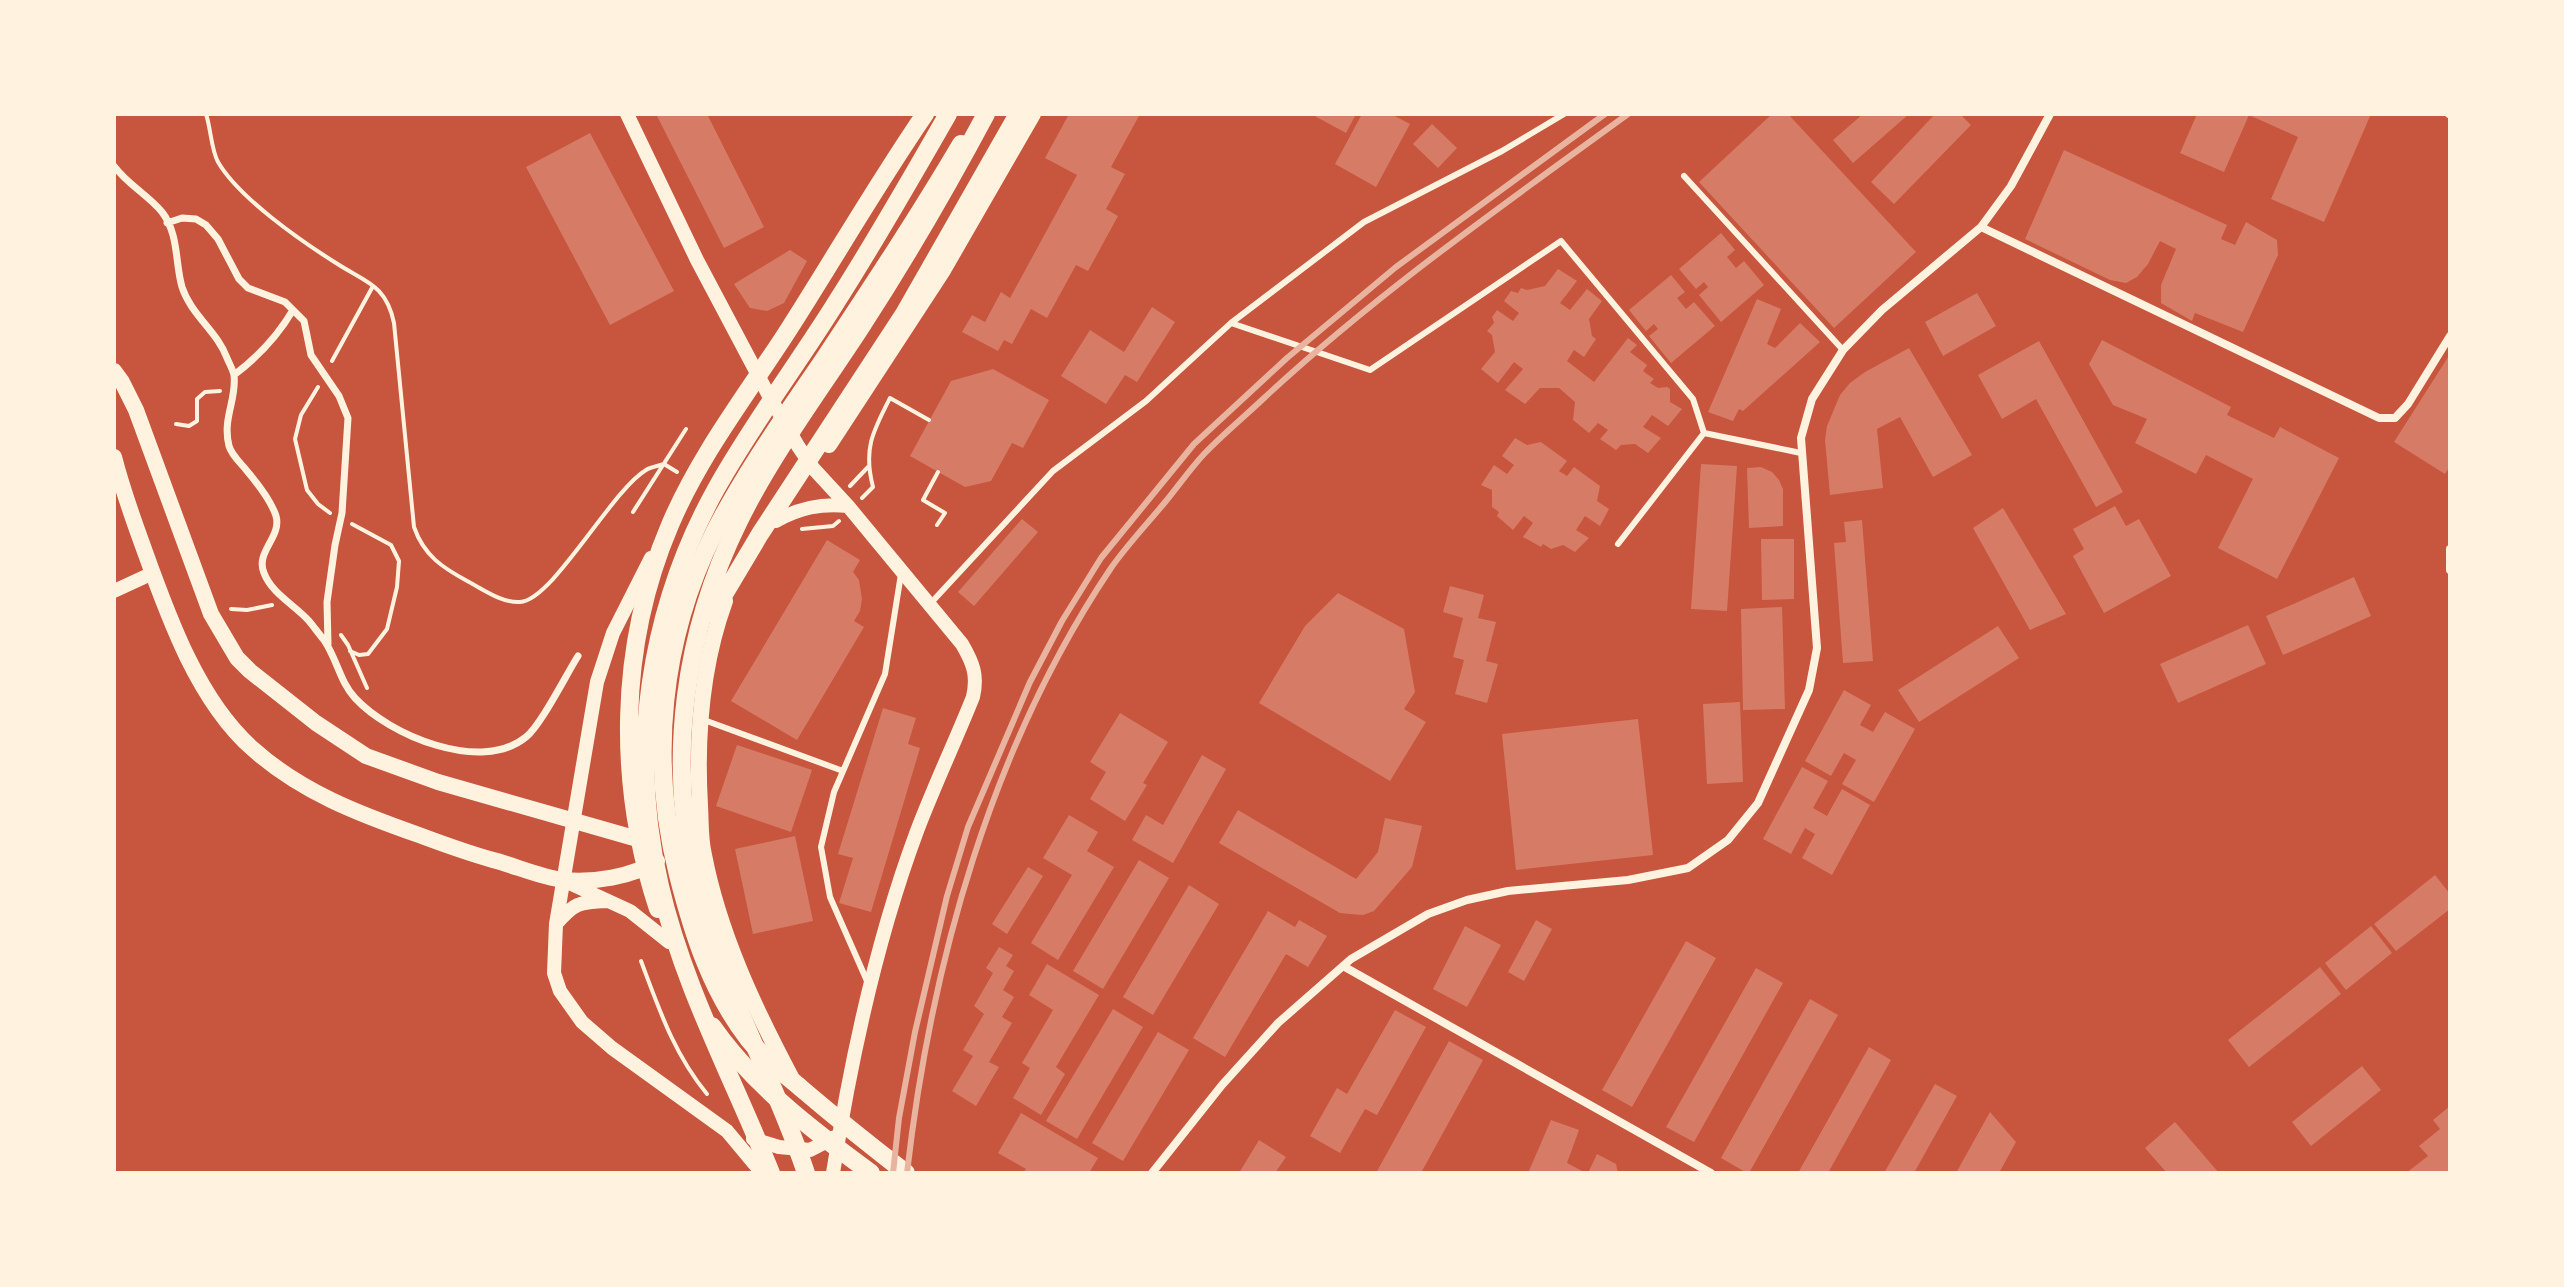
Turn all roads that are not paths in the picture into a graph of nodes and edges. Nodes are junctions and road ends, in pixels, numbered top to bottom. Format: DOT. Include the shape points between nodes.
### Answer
graph roads {
  1 [pos="627,114"];
  2 [pos="917,114"];
  3 [pos="925,114"];
  4 [pos="948,114"];
  5 [pos="978,114"];
  6 [pos="986,114"];
  7 [pos="1018,114"];
  8 [pos="1033,114"];
  9 [pos="1564,114"];
  10 [pos="2050,114"];
  11 [pos="114,166"];
  12 [pos="883,175"];
  13 [pos="1684,176"];
  14 [pos="167,223"];
  15 [pos="1981,227"];
  16 [pos="293,310"];
  17 [pos="1231,323"];
  18 [pos="2450,336"];
  19 [pos="1843,350"];
  20 [pos="114,371"];
  21 [pos="234,375"];
  22 [pos="758,375"];
  23 [pos="782,420"];
  24 [pos="1704,433"];
  25 [pos="1801,453"];
  26 [pos="114,457"];
  27 [pos="813,468"];
  28 [pos="844,502"];
  29 [pos="776,521"];
  30 [pos="670,524"];
  31 [pos="1618,544"];
  32 [pos="2450,549"];
  33 [pos="701,562"];
  34 [pos="901,570"];
  35 [pos="2450,570"];
  36 [pos="153,573"];
  37 [pos="737,579"];
  38 [pos="114,591"];
  39 [pos="930,604"];
  40 [pos="328,646"];
  41 [pos="578,656"];
  42 [pos="687,683"];
  43 [pos="700,719"];
  44 [pos="843,771"];
  45 [pos="573,822"];
  46 [pos="640,838"];
  47 [pos="672,852"];
  48 [pos="646,868"];
  49 [pos="563,880"];
  50 [pos="609,901"];
  51 [pos="556,924"];
  52 [pos="669,942"];
  53 [pos="1343,966"];
  54 [pos="869,987"];
  55 [pos="798,1086"];
  56 [pos="727,1131"];
  57 [pos="839,1134"];
  58 [pos="1699,1167"];
  59 [pos="762,1173"];
  60 [pos="771,1173"];
  61 [pos="806,1173"];
  62 [pos="833,1173"];
  63 [pos="871,1173"];
  64 [pos="906,1173"];
  65 [pos="1152,1173"];
  66 [pos="1690,1173"];
  67 [pos="1711,1173"];
  1 -- 22 [label="street"];
  2 -- 12 [label="main road"];
  3 -- 12 [label="main road"];
  4 -- 60 [label="main road" via="878,237 716,488 684,555 653,664 644,772 659,884 689,979"];
  5 -- 23 [label="main road"];
  6 -- 42 [label="main road" via="893,278 739,522 707,601"];
  7 -- 42 [label="main road" via="904,314 726,587"];
  8 -- 27 [label="main road" via="942,272"];
  9 -- 17 [label="lane" via="1364,222"];
  10 -- 15 [label="street" via="2011,186"];
  11 -- 14 [label="street"];
  12 -- 22 [label="main road"];
  13 -- 19 [label="lane"];
  14 -- 16 [label="street" via="182,218 206,225 248,288"];
  14 -- 21 [label="street" via="182,287 226,353"];
  15 -- 18 [label="street" via="2379,418 2395,418 2408,404"];
  15 -- 19 [label="street"];
  16 -- 21 [label="street" via="280,332"];
  16 -- 40 [label="street" via="304,321 311,355 348,418"];
  17 -- 24 [label="lane" via="1370,370 1561,241 1693,399"];
  17 -- 39 [label="lane" via="1146,401 1053,471"];
  19 -- 25 [label="street" via="1812,399"];
  20 -- 45 [label="main road" via="136,410 211,614 250,671 366,756"];
  21 -- 40 [label="street" via="225,426 230,451 257,483 277,519 261,562 271,586"];
  22 -- 23 [label="street"];
  22 -- 30 [label="main road"];
  23 -- 27 [label="street"];
  23 -- 33 [label="main road"];
  24 -- 25 [label="lane"];
  24 -- 31 [label="lane"];
  25 -- 53 [label="street" via="1817,648 1812,676 1758,803 1728,840 1688,868 1467,900 1428,914"];
  26 -- 36 [label="main road"];
  27 -- 28 [label="street"];
  27 -- 29 [label="main road"];
  28 -- 29 [label="street" via="814,505"];
  28 -- 34 [label="street"];
  29 -- 37 [label="main road"];
  30 -- 45 [label="street" via="630,596 604,658"];
  30 -- 46 [label="main road" via="644,602 629,697 629,757"];
  32 -- 35 [label="street"];
  33 -- 37 [label="street"];
  33 -- 47 [label="main road" via="680,623 664,702 662,789"];
  34 -- 39 [label="street"];
  34 -- 44 [label="lane" via="885,674"];
  36 -- 38 [label="street"];
  36 -- 49 [label="main road" via="196,673 252,749 294,780 368,818"];
  37 -- 43 [label="main road" via="716,627"];
  39 -- 54 [label="street" via="974,663 975,686 916,832"];
  40 -- 41 [label="street" via="356,699 409,736 467,752 507,747 525,738"];
  42 -- 61 [label="main road" via="682,783 695,883 719,957"];
  43 -- 44 [label="lane"];
  43 -- 55 [label="main road" via="703,852 715,901 744,981"];
  44 -- 54 [label="lane" via="821,847 830,897"];
  45 -- 46 [label="main road"];
  45 -- 49 [label="street"];
  46 -- 47 [label="main road"];
  46 -- 48 [label="main road"];
  47 -- 48 [label="main road"];
  47 -- 55 [label="main road" via="710,977 750,1041"];
  48 -- 49 [label="main road"];
  48 -- 52 [label="main road"];
  49 -- 50 [label="street"];
  49 -- 51 [label="street"];
  50 -- 51 [label="street" via="571,906"];
  50 -- 52 [label="street"];
  51 -- 56 [label="street" via="554,973 582,1022"];
  52 -- 63 [label="main road" via="692,998 735,1056 786,1108"];
  53 -- 58 [label="street"];
  53 -- 65 [label="street" via="1278,1023"];
  54 -- 57 [label="street"];
  55 -- 64 [label="main road"];
  56 -- 57 [label="street" via="810,1150"];
  56 -- 59 [label="street"];
  57 -- 62 [label="street"];
  58 -- 66 [label="street"];
  58 -- 67 [label="street"];
}
